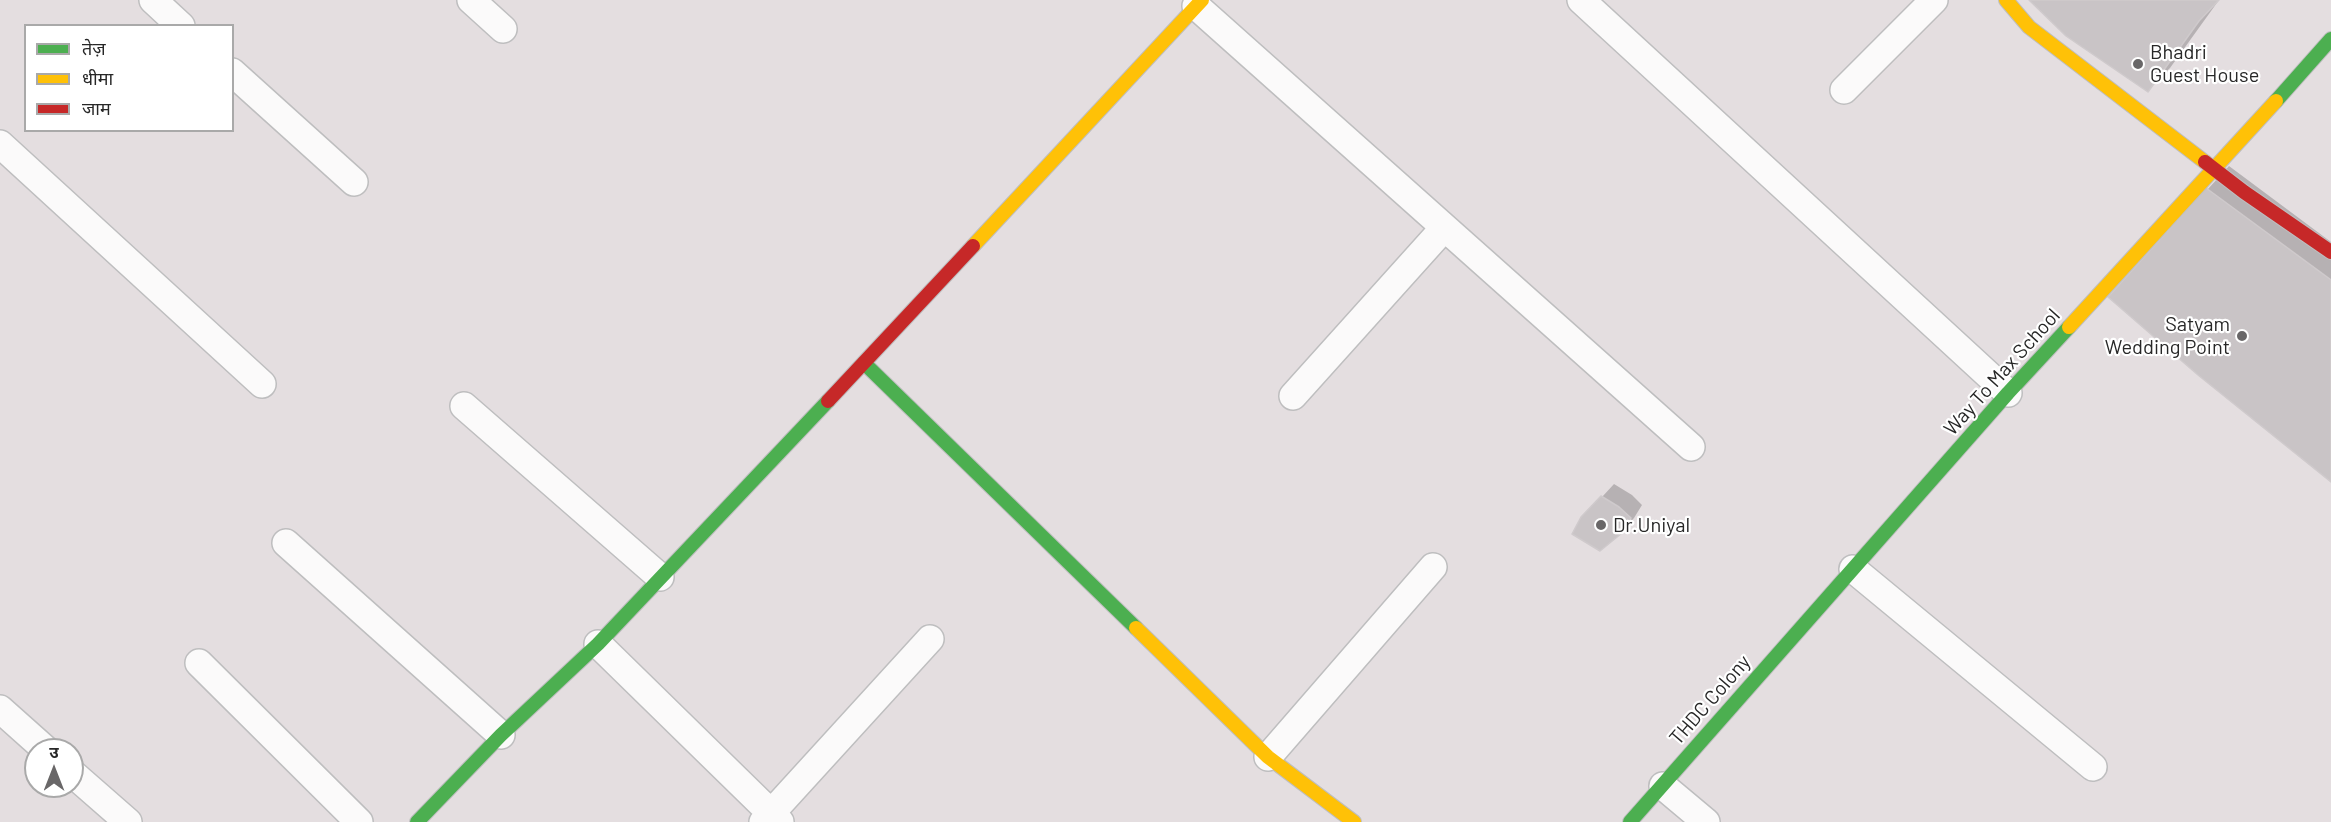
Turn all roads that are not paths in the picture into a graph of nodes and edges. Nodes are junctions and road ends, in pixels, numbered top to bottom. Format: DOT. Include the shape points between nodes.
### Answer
graph roads {
  1 [pos="153,0"];
  2 [pos="471,0"];
  3 [pos="1581,0"];
  4 [pos="1934,0"];
  5 [pos="2006,0"];
  6 [pos="1199,3"];
  7 [pos="179,24"];
  8 [pos="503,29"];
  9 [pos="2331,39"];
  10 [pos="234,74"];
  11 [pos="1844,90"];
  12 [pos="0,144"];
  13 [pos="2216,169"];
  14 [pos="354,182"];
  15 [pos="1444,228"];
  16 [pos="2331,252"];
  17 [pos="864,363"];
  18 [pos="262,384"];
  19 [pos="2008,393"];
  20 [pos="1293,396"];
  21 [pos="464,406"];
  22 [pos="1690,447"];
  23 [pos="286,543"];
  24 [pos="1433,567"];
  25 [pos="1853,569"];
  26 [pos="660,577"];
  27 [pos="1820,604"];
  28 [pos="930,639"];
  29 [pos="598,644"];
  30 [pos="199,663"];
  31 [pos="0,709"];
  32 [pos="501,735"];
  33 [pos="33,738"];
  34 [pos="1268,757"];
  35 [pos="2093,767"];
  36 [pos="84,784"];
  37 [pos="1663,786"];
  38 [pos="771,819"];
  39 [pos="128,822"];
  40 [pos="359,822"];
  41 [pos="417,822"];
  42 [pos="1354,822"];
  43 [pos="1630,822"];
  44 [pos="1706,822"];
  1 -- 7 [label="street"];
  2 -- 8 [label="street"];
  3 -- 19 [label="street"];
  4 -- 11 [label="street"];
  5 -- 13 [label="street" via="2029,27"];
  6 -- 15 [label="street"];
  6 -- 17 [label="street"];
  9 -- 13 [label="street, Way To Max School"];
  10 -- 14 [label="street"];
  12 -- 18 [label="street"];
  13 -- 16 [label="street"];
  13 -- 19 [label="street, Way To Max School"];
  15 -- 20 [label="street"];
  15 -- 22 [label="street"];
  17 -- 26 [label="street"];
  17 -- 34 [label="street"];
  19 -- 25 [label="street, Way To Max School"];
  21 -- 26 [label="street"];
  23 -- 32 [label="street"];
  24 -- 34 [label="street"];
  25 -- 27 [label="street, Way To Max School"];
  25 -- 35 [label="street"];
  26 -- 29 [label="street"];
  27 -- 37 [label="street, THDC Colony"];
  28 -- 38 [label="street"];
  29 -- 32 [label="street"];
  29 -- 38 [label="street"];
  30 -- 40 [label="street"];
  31 -- 33 [label="street"];
  32 -- 41 [label="street"];
  34 -- 42 [label="street"];
  36 -- 39 [label="street"];
  37 -- 43 [label="street, THDC Colony"];
  37 -- 44 [label="street"];
}
